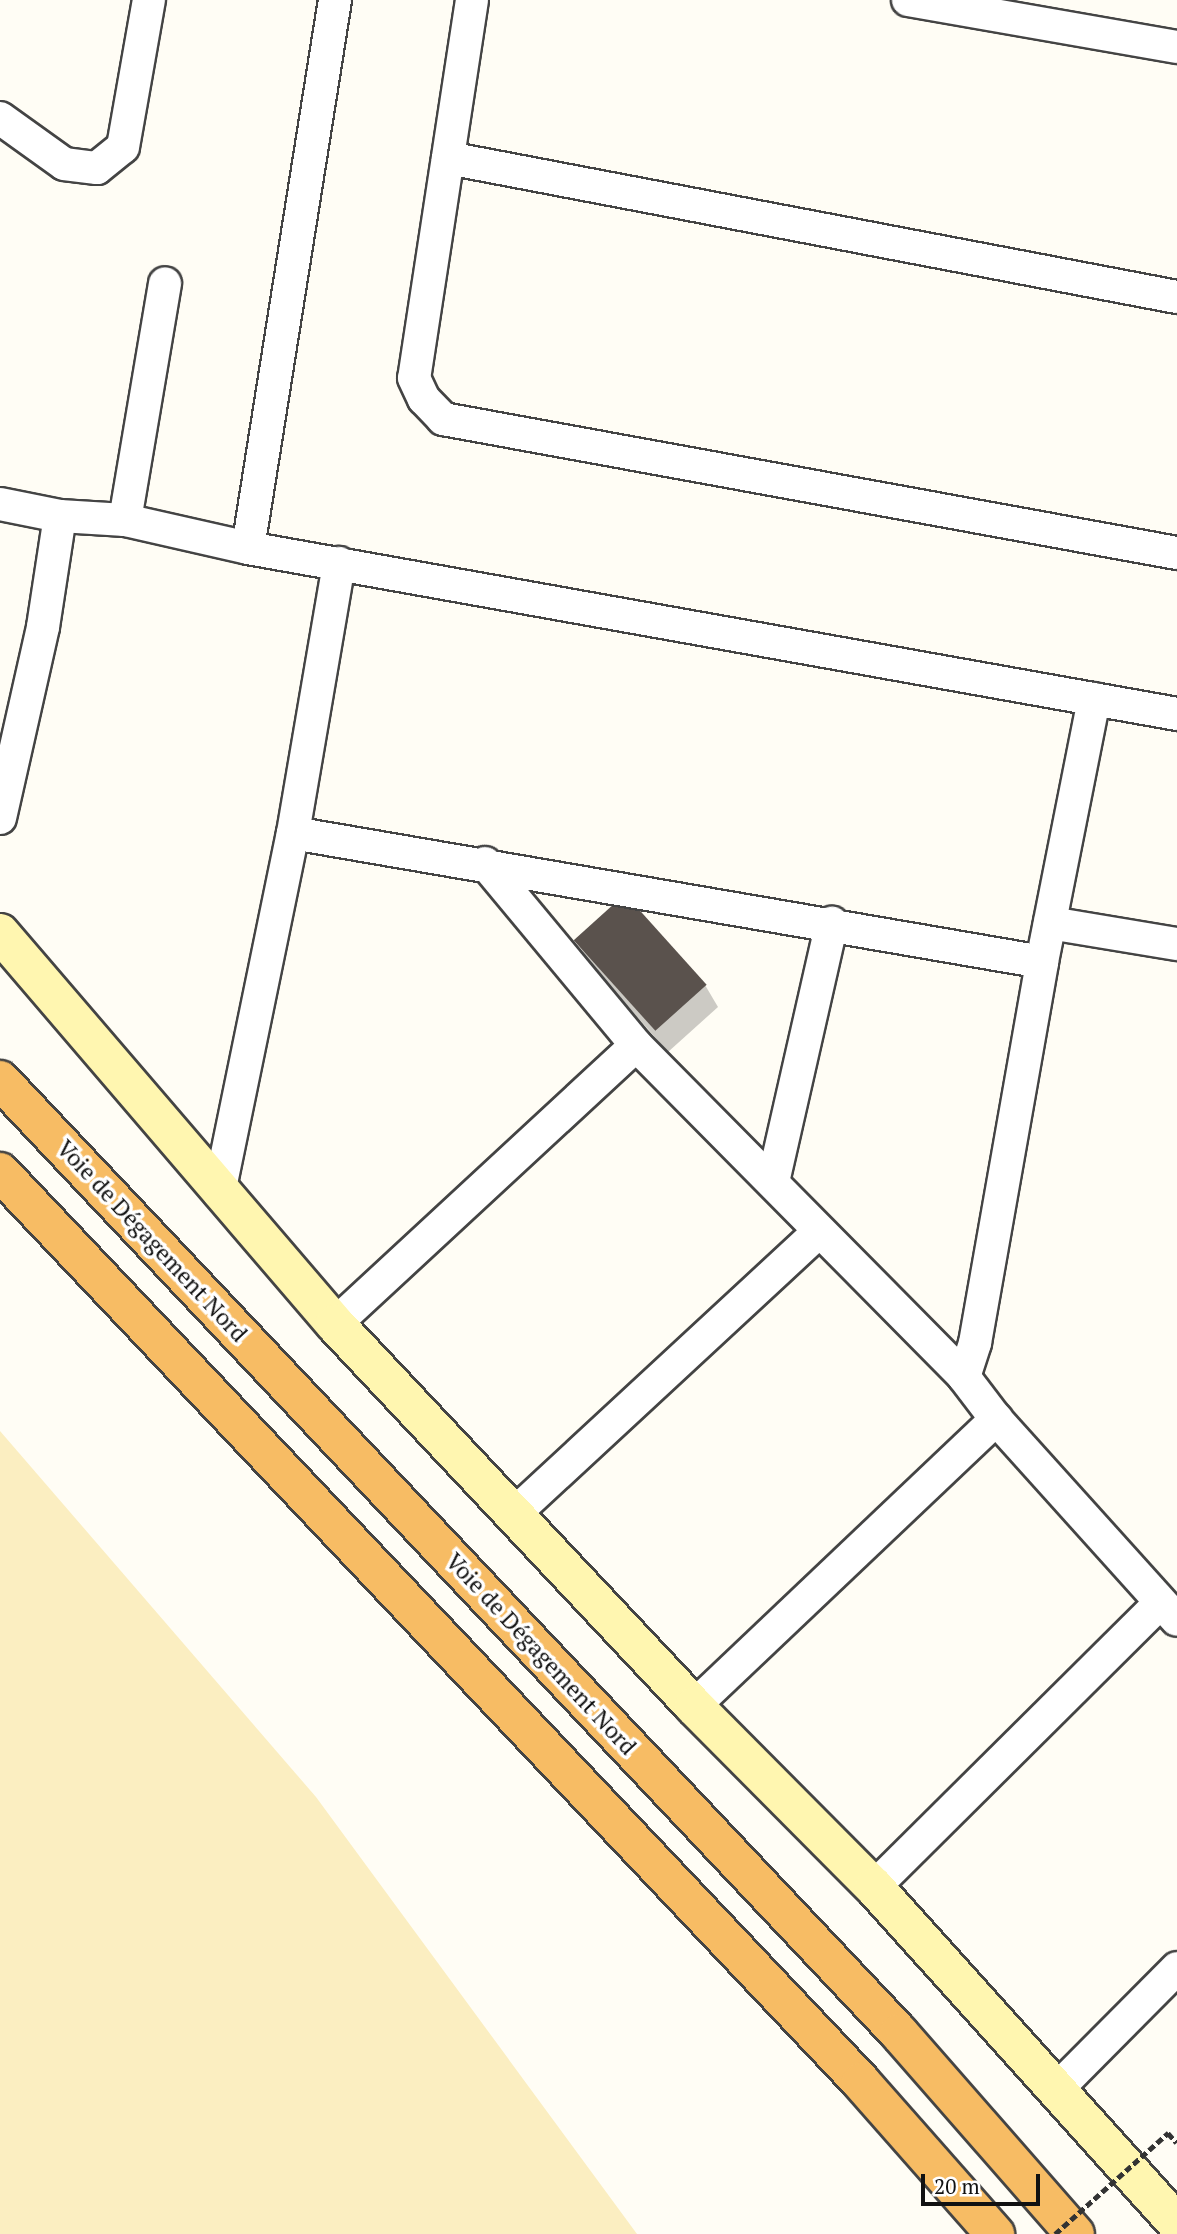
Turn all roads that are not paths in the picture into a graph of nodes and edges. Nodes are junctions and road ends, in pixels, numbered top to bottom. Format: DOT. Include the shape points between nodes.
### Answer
graph roads {
  1 [pos="149,0"];
  2 [pos="335,0"];
  3 [pos="472,0"];
  4 [pos="908,0"];
  5 [pos="1177,47"];
  6 [pos="0,118"];
  7 [pos="448,158"];
  8 [pos="165,283"];
  9 [pos="1177,298"];
  10 [pos="0,504"];
  11 [pos="60,516"];
  12 [pos="125,520"];
  13 [pos="248,548"];
  14 [pos="1177,553"];
  15 [pos="339,563"];
  16 [pos="1094,699"];
  17 [pos="1177,714"];
  18 [pos="0,818"];
  19 [pos="293,833"];
  20 [pos="485,863"];
  21 [pos="832,923"];
  22 [pos="1050,923"];
  23 [pos="0,933"];
  24 [pos="1177,944"];
  25 [pos="1042,962"];
  26 [pos="636,1045"];
  27 [pos="0,1080"];
  28 [pos="0,1172"];
  29 [pos="773,1182"];
  30 [pos="219,1193"];
  31 [pos="818,1232"];
  32 [pos="335,1324"];
  33 [pos="964,1377"];
  34 [pos="996,1419"];
  35 [pos="514,1514"];
  36 [pos="1168,1611"];
  37 [pos="694,1706"];
  38 [pos="874,1887"];
  39 [pos="1177,1968"];
  40 [pos="1058,2088"];
  41 [pos="1177,2223"];
  42 [pos="995,2234"];
  43 [pos="1075,2234"];
  1 -- 6 [label="street" via="123,147 97,168 64,164"];
  2 -- 13 [label="street"];
  3 -- 7 [label="street"];
  4 -- 5 [label="street"];
  7 -- 9 [label="street"];
  7 -- 14 [label="street" via="414,378 424,399 443,419"];
  8 -- 12 [label="street"];
  10 -- 11 [label="street"];
  11 -- 12 [label="street"];
  11 -- 18 [label="street" via="43,626"];
  12 -- 13 [label="street"];
  13 -- 15 [label="street"];
  15 -- 16 [label="street"];
  15 -- 19 [label="street"];
  16 -- 17 [label="street"];
  16 -- 22 [label="street"];
  19 -- 20 [label="street"];
  19 -- 30 [label="street"];
  20 -- 21 [label="street"];
  20 -- 26 [label="street"];
  21 -- 25 [label="street"];
  21 -- 29 [label="street"];
  22 -- 24 [label="street"];
  22 -- 25 [label="street"];
  23 -- 30 [label="main road"];
  25 -- 33 [label="street" via="975,1343"];
  26 -- 29 [label="street"];
  26 -- 32 [label="street"];
  27 -- 43 [label="highway, Voie de Dégagement Nord" via="899,2033"];
  28 -- 42 [label="highway" via="861,2082"];
  29 -- 31 [label="street"];
  30 -- 32 [label="main road"];
  31 -- 33 [label="street"];
  31 -- 35 [label="street"];
  32 -- 35 [label="main road"];
  33 -- 34 [label="street"];
  34 -- 36 [label="street"];
  34 -- 37 [label="street"];
  35 -- 37 [label="main road"];
  36 -- 38 [label="street"];
  37 -- 38 [label="main road"];
  38 -- 40 [label="main road"];
  39 -- 40 [label="street"];
  40 -- 41 [label="main road"];
}
